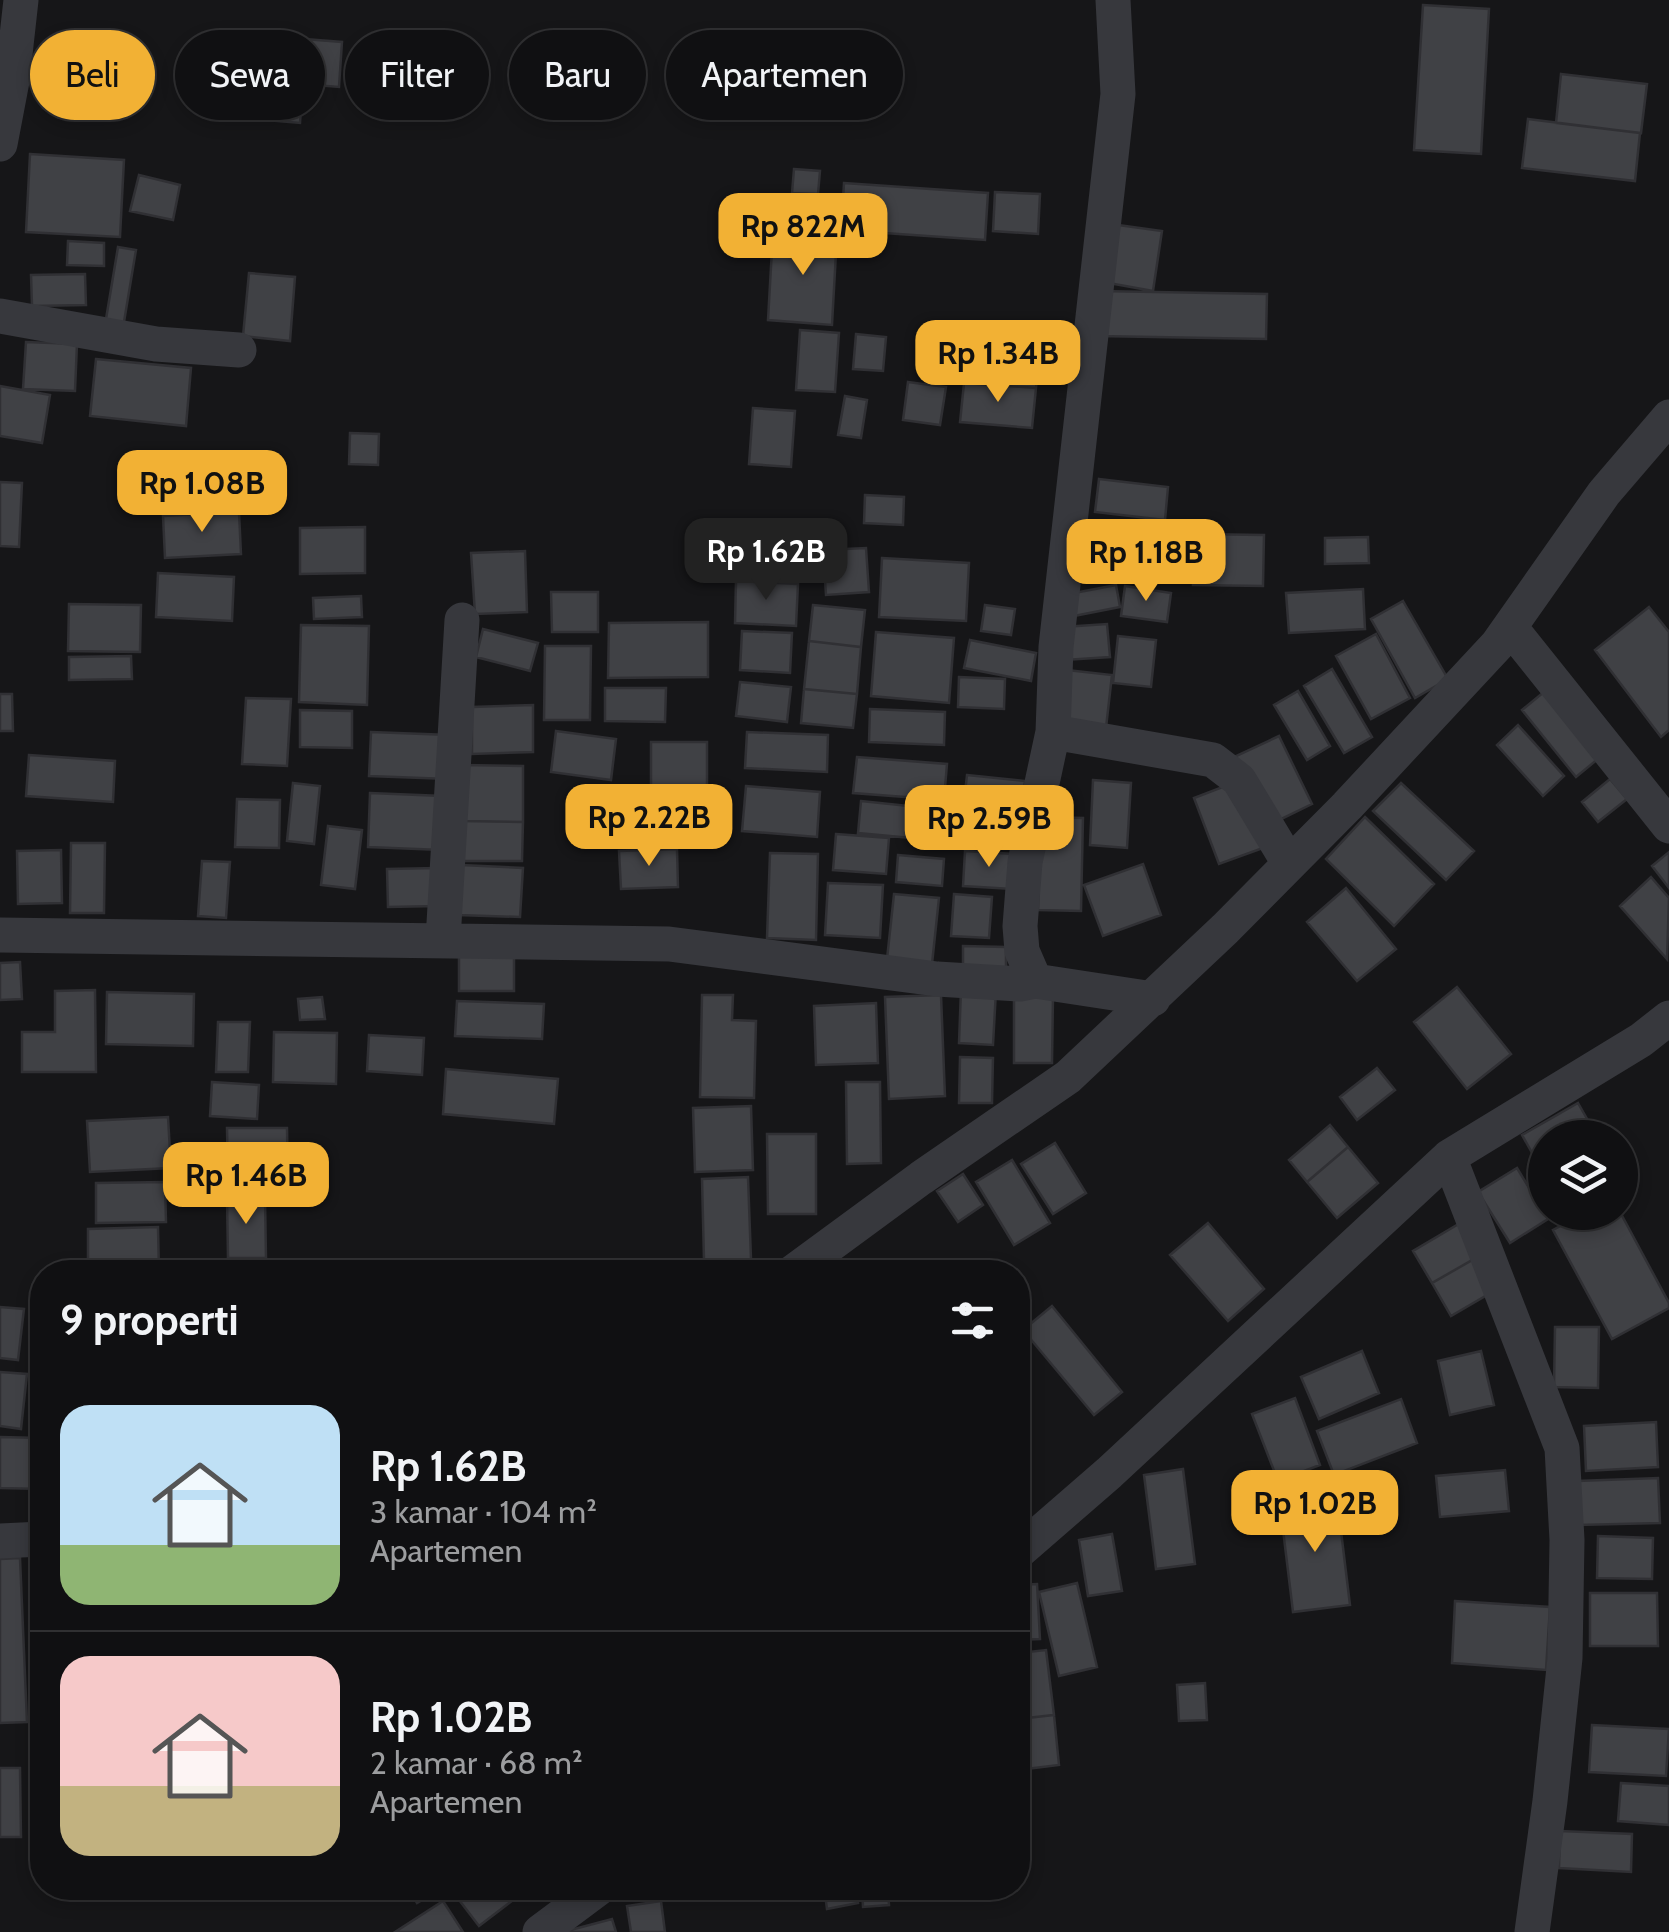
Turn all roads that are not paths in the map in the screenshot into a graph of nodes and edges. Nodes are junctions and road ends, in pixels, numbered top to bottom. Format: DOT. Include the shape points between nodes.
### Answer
graph roads {
  1 [pos="21,0"];
  2 [pos="1113,0"];
  3 [pos="0,144"];
  4 [pos="0,316"];
  5 [pos="239,350"];
  6 [pos="1669,417"];
  7 [pos="462,620"];
  8 [pos="1510,627"];
  9 [pos="1053,732"];
  10 [pos="1669,826"];
  11 [pos="1288,863"];
  12 [pos="0,936"];
  13 [pos="443,940"];
  14 [pos="1035,981"];
  15 [pos="1153,998"];
  16 [pos="1669,1018"];
  17 [pos="1450,1157"];
  18 [pos="810,1260"];
  19 [pos="30,1540"];
  20 [pos="0,1541"];
  21 [pos="1030,1541"];
  22 [pos="582,1900"];
  23 [pos="540,1932"];
  24 [pos="1532,1932"];
  1 -- 3 [label="street"];
  2 -- 9 [label="street" via="1118,94 1056,647"];
  4 -- 5 [label="street" via="156,344"];
  6 -- 8 [label="street" via="1604,493"];
  7 -- 13 [label="street"];
  8 -- 10 [label="street"];
  8 -- 11 [label="street"];
  9 -- 11 [label="street" via="1212,760 1240,780"];
  9 -- 14 [label="street" via="1024,862 1022,951"];
  11 -- 15 [label="street"];
  12 -- 13 [label="street"];
  13 -- 14 [label="street" via="669,944 937,979"];
  14 -- 15 [label="street"];
  15 -- 18 [label="street" via="1068,1077"];
  16 -- 17 [label="street"];
  17 -- 21 [label="street"];
  17 -- 24 [label="street" via="1562,1448 1565,1658"];
  19 -- 20 [label="street"];
  22 -- 23 [label="street"];
}
